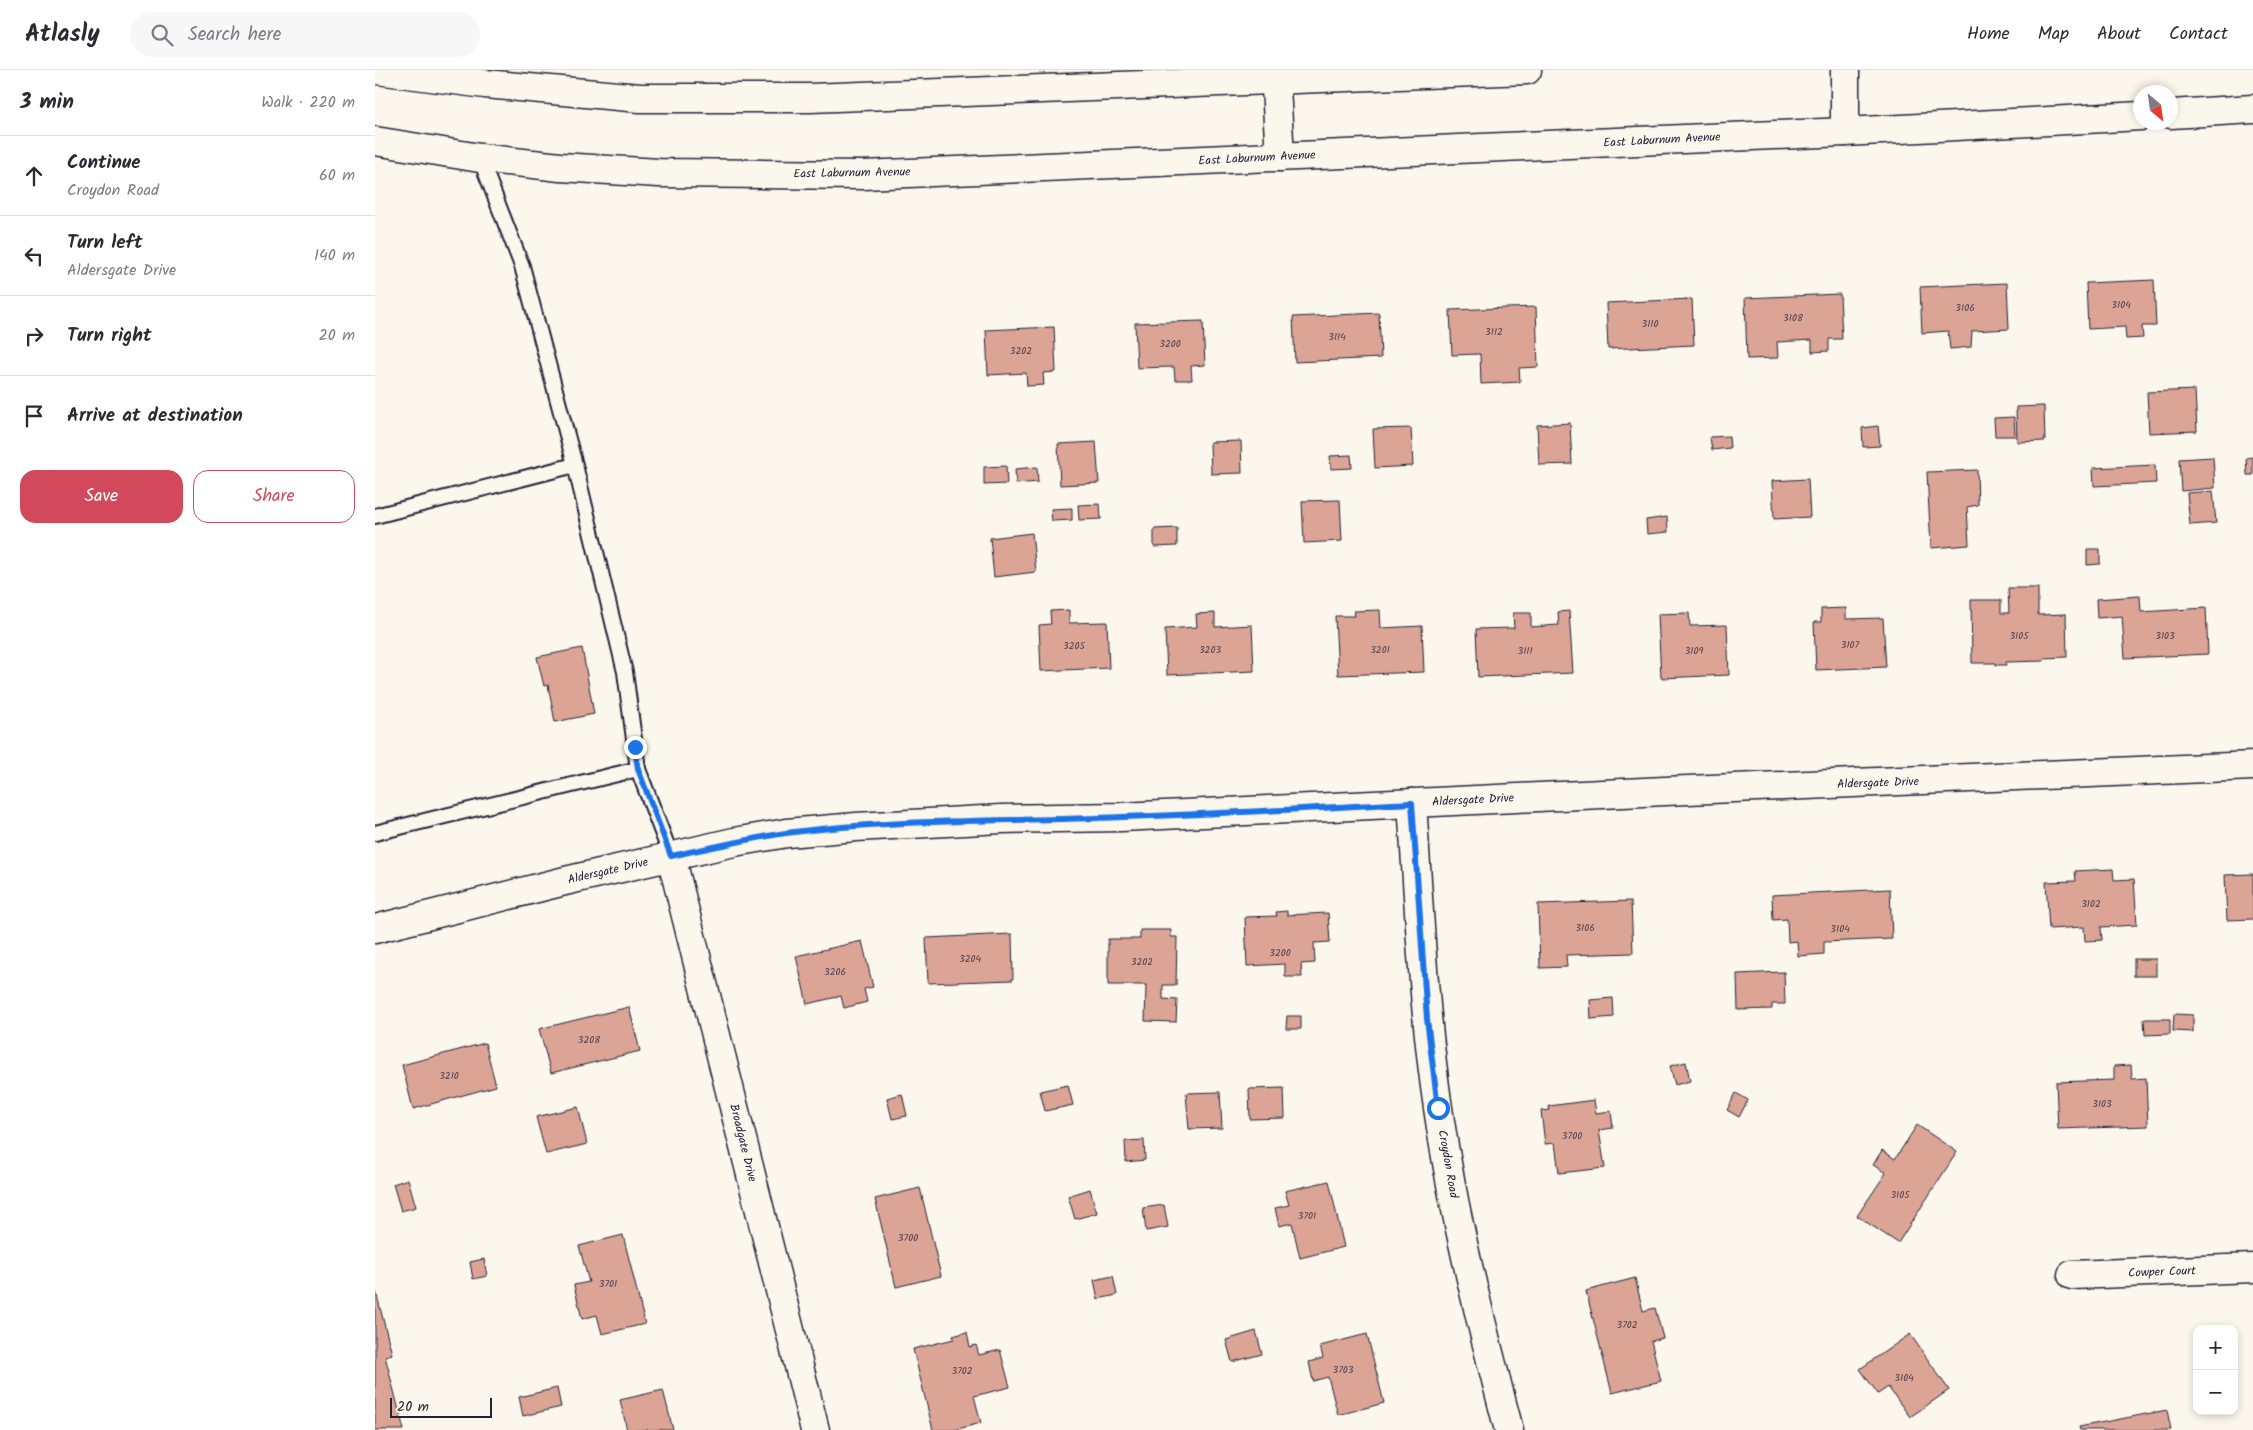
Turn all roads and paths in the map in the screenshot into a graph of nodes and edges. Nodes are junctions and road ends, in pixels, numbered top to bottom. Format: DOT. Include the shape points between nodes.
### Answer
graph roads {
  1 [pos="377,70"];
  2 [pos="1527,70"];
  3 [pos="1845,70"];
  4 [pos="1276,75"];
  5 [pos="2253,109"];
  6 [pos="2178,114"];
  7 [pos="2133,116"];
  8 [pos="1845,132"];
  9 [pos="375,141"];
  10 [pos="1280,157"];
  11 [pos="480,158"];
  12 [pos="575,465"];
  13 [pos="375,516"];
  14 [pos="2253,766"];
  15 [pos="638,769"];
  16 [pos="1412,803"];
  17 [pos="375,833"];
  18 [pos="671,856"];
  19 [pos="375,929"];
  20 [pos="2253,1268"];
  21 [pos="2072,1275"];
  22 [pos="815,1430"];
  23 [pos="1509,1430"];
  1 -- 4 [label="street" via="640,98 810,98"];
  2 -- 4 [label="street"];
  3 -- 8 [label="street"];
  4 -- 10 [label="street"];
  5 -- 6 [label="street"];
  7 -- 8 [label="street, East Laburnum Avenue"];
  8 -- 10 [label="street, East Laburnum Avenue"];
  9 -- 11 [label="street, East Laburnum Avenue"];
  10 -- 11 [label="street, East Laburnum Avenue" via="863,175 659,173"];
  11 -- 12 [label="lane" via="522,266"];
  12 -- 13 [label="lane"];
  12 -- 15 [label="lane" via="625,672"];
  14 -- 16 [label="street, Aldersgate Drive"];
  15 -- 17 [label="lane"];
  15 -- 18 [label="lane"];
  16 -- 18 [label="street, Aldersgate Drive" via="857,827 787,833"];
  16 -- 23 [label="street, Croydon Road" via="1427,1019 1438,1108 1453,1196"];
  18 -- 19 [label="street, Aldersgate Drive"];
  18 -- 22 [label="street, Broadgate Drive"];
  20 -- 21 [label="street, Cowper Court"];
}
